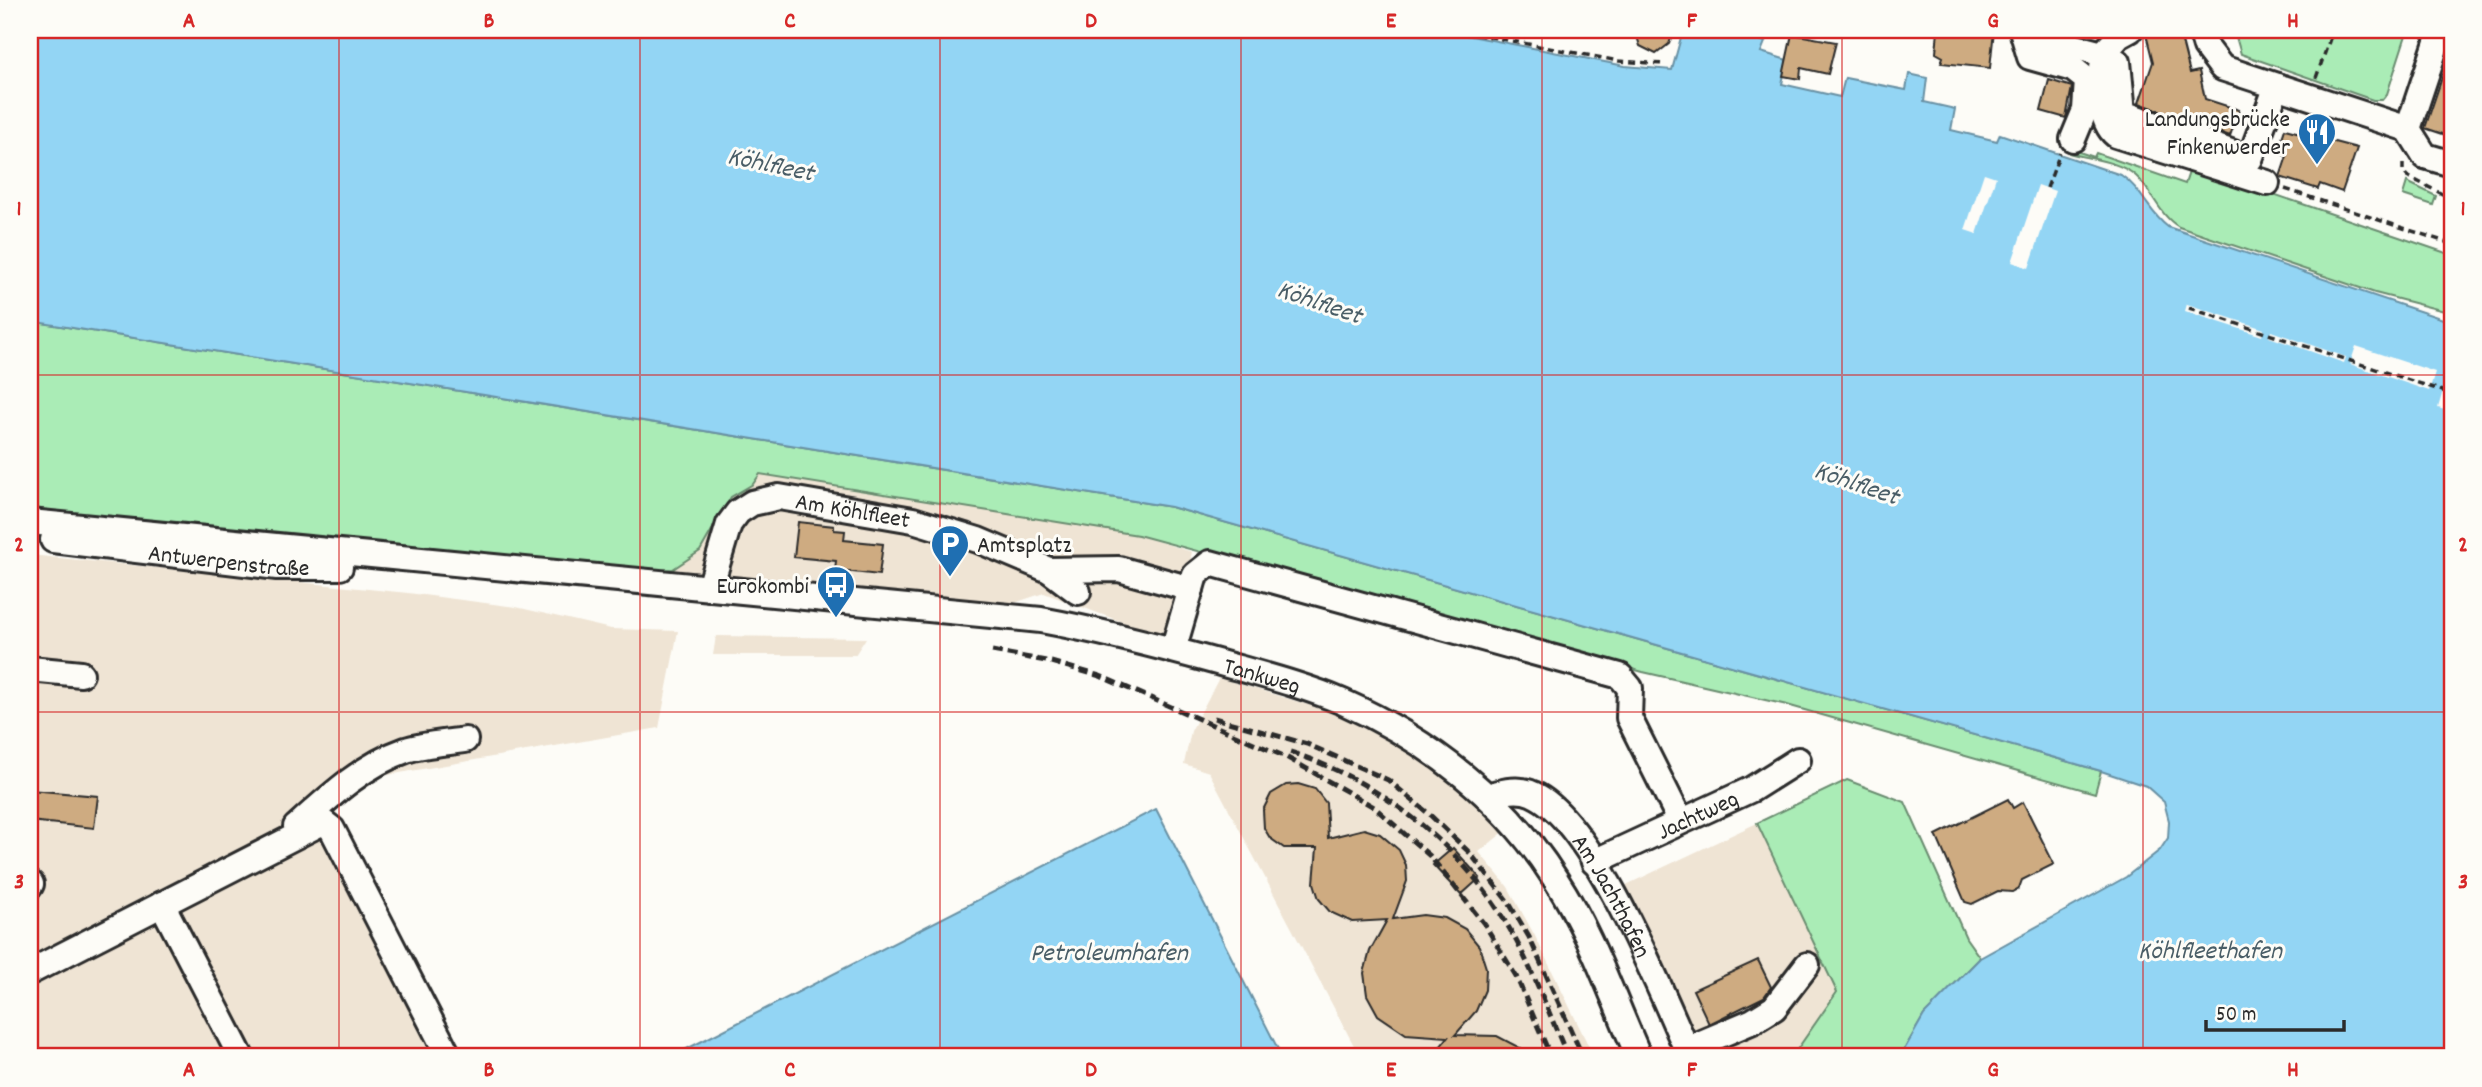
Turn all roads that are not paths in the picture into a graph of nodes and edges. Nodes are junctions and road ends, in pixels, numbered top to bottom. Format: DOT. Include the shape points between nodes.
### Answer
graph roads {
  1 [pos="2022,30"];
  2 [pos="2042,30"];
  3 [pos="2130,30"];
  4 [pos="2201,30"];
  5 [pos="2441,30"];
  6 [pos="2103,54"];
  7 [pos="2277,86"];
  8 [pos="2407,129"];
  9 [pos="2067,143"];
  10 [pos="2452,164"];
  11 [pos="2267,183"];
  12 [pos="30,522"];
  13 [pos="30,536"];
  14 [pos="428,563"];
  15 [pos="1049,570"];
  16 [pos="710,588"];
  17 [pos="1191,589"];
  18 [pos="1078,592"];
  19 [pos="1173,650"];
  20 [pos="30,669"];
  21 [pos="81,674"];
  22 [pos="465,740"];
  23 [pos="1798,760"];
  24 [pos="1487,796"];
  25 [pos="1680,820"];
  26 [pos="277,845"];
  27 [pos="1594,862"];
  28 [pos="162,904"];
  29 [pos="1807,965"];
  30 [pos="30,972"];
  31 [pos="1689,1053"];
  32 [pos="241,1057"];
  33 [pos="449,1057"];
  34 [pos="1639,1057"];
  1 -- 9 [label="street" via="2030,57 2073,69 2087,80 2085,110"];
  2 -- 6 [label="street" via="2045,39"];
  3 -- 6 [label="street"];
  4 -- 7 [label="street" via="2206,47 2222,68"];
  5 -- 8 [label="street"];
  6 -- 7 [label="street" via="2118,62 2123,113 2249,159"];
  6 -- 11 [label="street" via="2104,114 2112,132"];
  7 -- 8 [label="street"];
  8 -- 10 [label="street" via="2424,156"];
  12 -- 14 [label="street, Antwerpenstraße"];
  13 -- 14 [label="street, Antwerpenstraße" via="277,568"];
  14 -- 16 [label="street, Antwerpenstraße"];
  15 -- 16 [label="street, Am Köhlfleet" via="999,547 913,520 779,497 752,503 738,512 729,524"];
  15 -- 17 [label="street" via="1119,569"];
  15 -- 18 [label="street, Am Köhlfleet"];
  16 -- 19 [label="street, Tankweg" via="1041,620"];
  17 -- 19 [label="street"];
  17 -- 25 [label="street" via="1202,566 1219,564 1620,676 1630,688 1629,718"];
  19 -- 24 [label="street, Tankweg" via="1342,702 1442,758"];
  20 -- 21 [label="street"];
  22 -- 26 [label="street" via="408,749 382,761 330,796"];
  23 -- 25 [label="street, Jachtweg" via="1752,789"];
  24 -- 27 [label="street, Am Jachthafen" via="1519,790 1550,804"];
  24 -- 34 [label="street, Tankweg" via="1555,878 1588,934"];
  25 -- 27 [label="street, Jachtweg"];
  26 -- 28 [label="street"];
  26 -- 33 [label="street" via="323,822 328,824"];
  27 -- 31 [label="street, Am Jachthafen"];
  28 -- 30 [label="street"];
  28 -- 32 [label="street"];
  29 -- 31 [label="street" via="1774,1008"];
}
